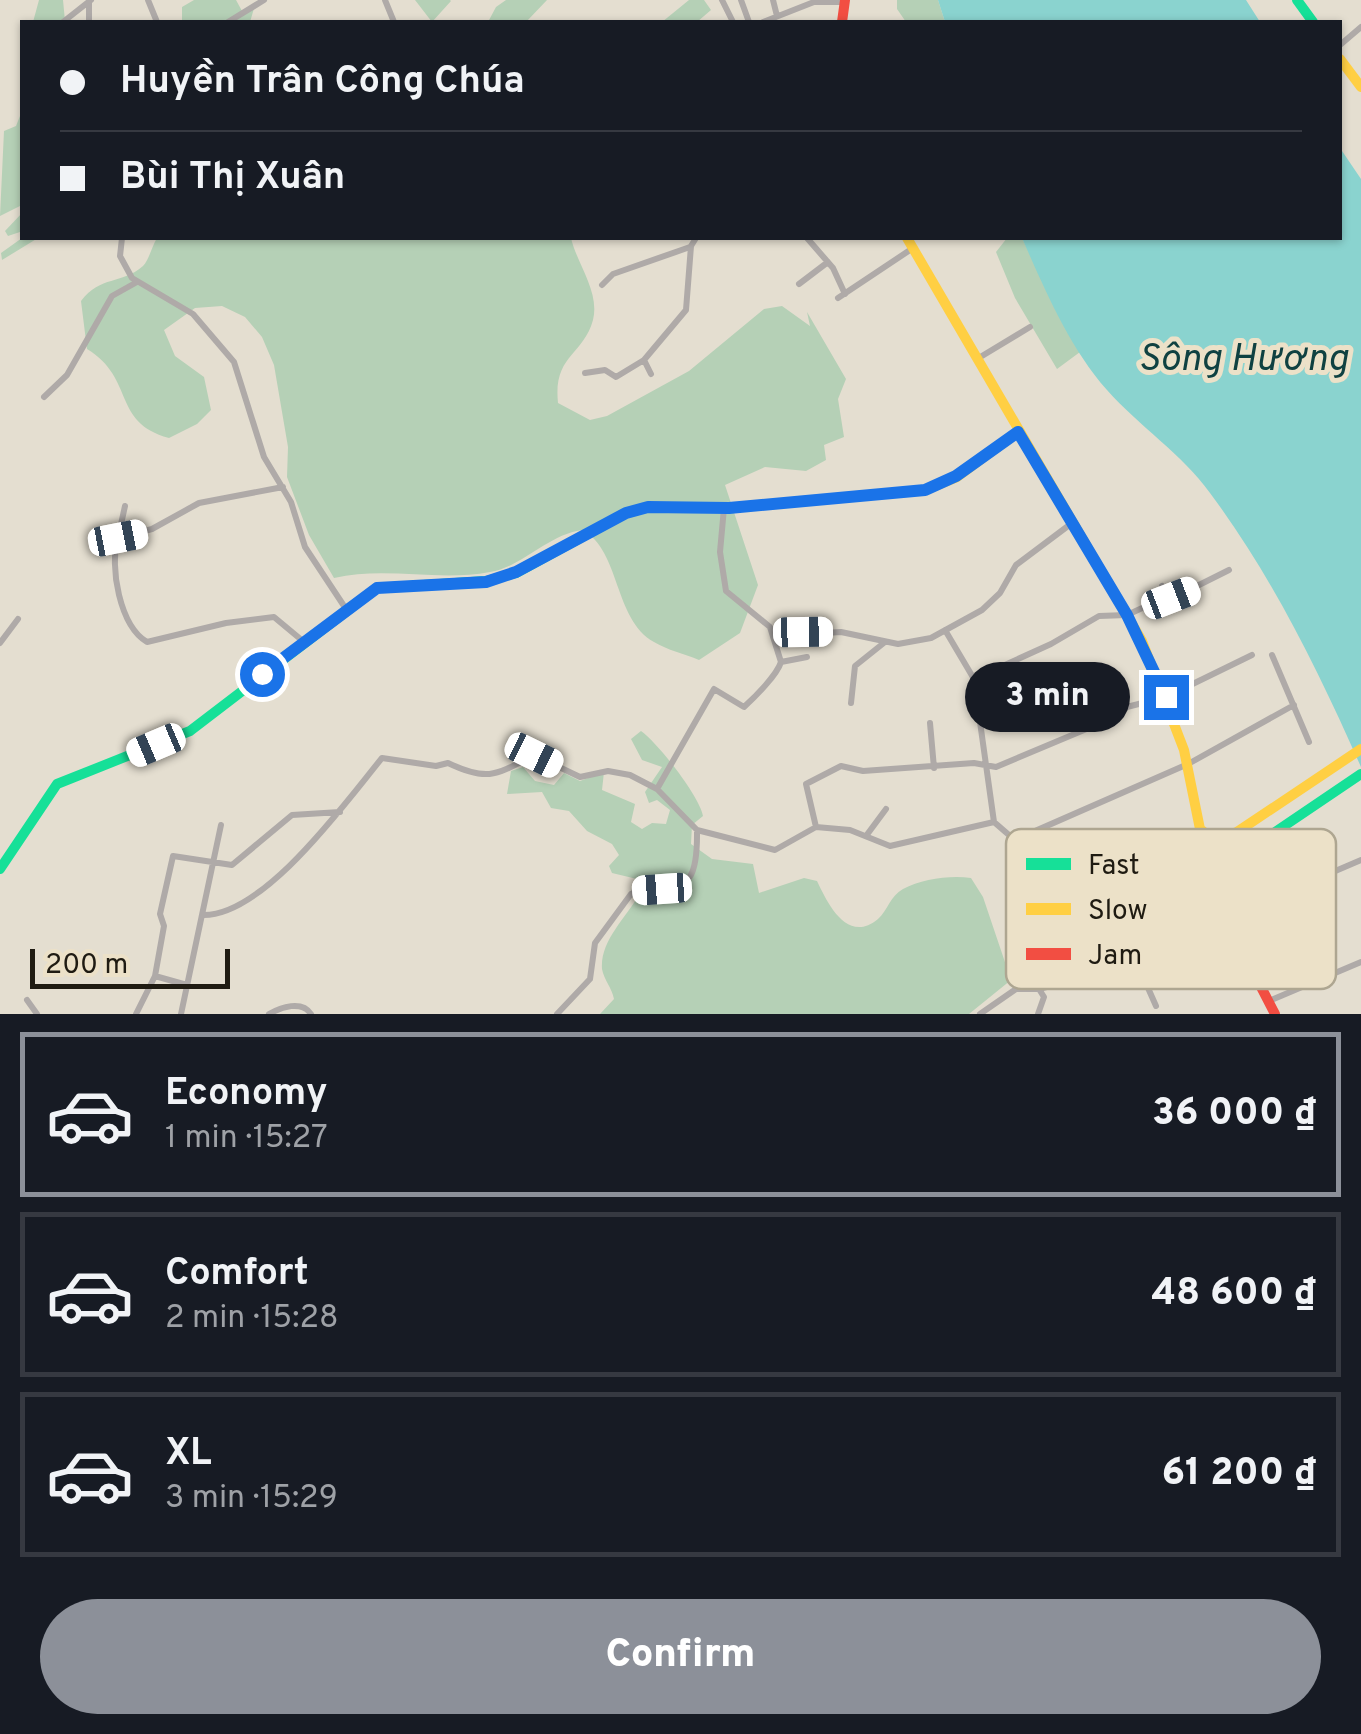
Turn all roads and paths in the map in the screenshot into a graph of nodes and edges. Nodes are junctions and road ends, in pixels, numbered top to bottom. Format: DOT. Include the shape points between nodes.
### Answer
graph roads {
  1 [pos="90,0"];
  2 [pos="264,0"];
  3 [pos="773,0"];
  4 [pos="845,1"];
  5 [pos="777,16"];
  6 [pos="65,20"];
  7 [pos="231,20"];
  8 [pos="768,20"];
  9 [pos="1361,27"];
  10 [pos="1342,43"];
  11 [pos="1342,62"];
  12 [pos="1361,88"];
  13 [pos="122,240"];
  14 [pos="695,240"];
  15 [pos="809,240"];
  16 [pos="910,243"];
  17 [pos="691,246"];
  18 [pos="828,262"];
  19 [pos="138,282"];
  20 [pos="799,284"];
  21 [pos="602,286"];
  22 [pos="1030,327"];
  23 [pos="644,360"];
  24 [pos="976,360"];
  25 [pos="585,374"];
  26 [pos="651,374"];
  27 [pos="44,397"];
  28 [pos="1018,432"];
  29 [pos="282,487"];
  30 [pos="125,506"];
  31 [pos="724,508"];
  32 [pos="1072,522"];
  33 [pos="118,538"];
  34 [pos="1228,570"];
  35 [pos="1162,586"];
  36 [pos="1166,598"];
  37 [pos="346,609"];
  38 [pos="1127,615"];
  39 [pos="18,618"];
  40 [pos="945,630"];
  41 [pos="776,636"];
  42 [pos="886,641"];
  43 [pos="304,642"];
  44 [pos="0,643"];
  45 [pos="1252,655"];
  46 [pos="1272,656"];
  47 [pos="808,658"];
  48 [pos="781,662"];
  49 [pos="974,679"];
  50 [pos="1166,697"];
  51 [pos="851,704"];
  52 [pos="1294,705"];
  53 [pos="930,724"];
  54 [pos="1309,742"];
  55 [pos="1361,746"];
  56 [pos="1188,764"];
  57 [pos="988,765"];
  58 [pos="934,768"];
  59 [pos="1361,778"];
  60 [pos="657,789"];
  61 [pos="886,809"];
  62 [pos="340,812"];
  63 [pos="1196,816"];
  64 [pos="994,822"];
  65 [pos="221,826"];
  66 [pos="816,827"];
  67 [pos="1040,829"];
  68 [pos="1192,829"];
  69 [pos="1200,829"];
  70 [pos="1241,829"];
  71 [pos="1282,829"];
  72 [pos="697,830"];
  73 [pos="866,836"];
  74 [pos="1006,837"];
  75 [pos="1361,860"];
  76 [pos="214,863"];
  77 [pos="0,868"];
  78 [pos="1336,870"];
  79 [pos="203,915"];
  80 [pos="1361,962"];
  81 [pos="1336,973"];
  82 [pos="155,976"];
  83 [pos="187,985"];
  84 [pos="1039,989"];
  85 [pos="1148,989"];
  86 [pos="1263,989"];
  87 [pos="1297,989"];
  88 [pos="27,1000"];
  89 [pos="1269,1001"];
  90 [pos="1156,1006"];
  91 [pos="37,1014"];
  92 [pos="136,1014"];
  93 [pos="180,1014"];
  94 [pos="269,1014"];
  95 [pos="311,1014"];
  96 [pos="556,1014"];
  97 [pos="980,1014"];
  98 [pos="1038,1014"];
  99 [pos="1275,1014"];
  1 -- 6 [label="street"];
  2 -- 7 [label="street"];
  3 -- 5 [label="street"];
  4 -- 5 [label="street" via="818,1"];
  5 -- 8 [label="street"];
  9 -- 10 [label="street"];
  11 -- 12 [label="street"];
  13 -- 19 [label="street" via="122,263"];
  14 -- 17 [label="street"];
  15 -- 18 [label="street"];
  16 -- 18 [label="street" via="842,296"];
  16 -- 24 [label="street"];
  17 -- 21 [label="street" via="613,274"];
  17 -- 23 [label="street" via="686,310"];
  18 -- 20 [label="street"];
  19 -- 27 [label="street" via="112,296 67,374"];
  19 -- 29 [label="street" via="194,314 234,362 264,457"];
  22 -- 24 [label="street"];
  23 -- 25 [label="street" via="616,377 605,370"];
  23 -- 26 [label="street"];
  24 -- 28 [label="street"];
  28 -- 31 [label="street" via="925,490"];
  28 -- 32 [label="street"];
  29 -- 33 [label="street" via="199,503 152,530"];
  29 -- 37 [label="street" via="306,547"];
  30 -- 33 [label="street"];
  31 -- 37 [label="street" via="648,507 516,572 486,582 377,588"];
  31 -- 41 [label="street" via="726,591"];
  32 -- 38 [label="street"];
  32 -- 40 [label="street" via="1016,565 982,610"];
  33 -- 43 [label="street" via="117,597 142,639 274,617"];
  34 -- 36 [label="street"];
  35 -- 36 [label="street"];
  36 -- 38 [label="street"];
  37 -- 43 [label="street"];
  38 -- 49 [label="street" via="1100,616"];
  38 -- 50 [label="street"];
  39 -- 44 [label="street"];
  40 -- 42 [label="street" via="902,644"];
  40 -- 49 [label="street"];
  41 -- 42 [label="street" via="841,632"];
  41 -- 48 [label="street"];
  42 -- 51 [label="street" via="855,666"];
  43 -- 77 [label="street" via="190,731 58,784"];
  45 -- 50 [label="street"];
  46 -- 52 [label="street"];
  47 -- 48 [label="street"];
  48 -- 60 [label="street" via="744,707 714,689"];
  49 -- 57 [label="street"];
  50 -- 56 [label="street"];
  50 -- 57 [label="street"];
  52 -- 54 [label="street"];
  52 -- 56 [label="street"];
  53 -- 58 [label="street"];
  55 -- 70 [label="street"];
  56 -- 63 [label="street"];
  56 -- 67 [label="street"];
  57 -- 58 [label="street"];
  57 -- 64 [label="street"];
  58 -- 66 [label="street" via="841,766 824,773 806,786"];
  59 -- 71 [label="street"];
  60 -- 62 [label="street" via="608,771 580,777 534,755 498,775 474,776 448,762 382,758"];
  60 -- 72 [label="street"];
  61 -- 73 [label="street"];
  62 -- 76 [label="street" via="292,815 240,862"];
  62 -- 79 [label="street" via="240,908"];
  63 -- 68 [label="street"];
  63 -- 69 [label="street"];
  64 -- 73 [label="street" via="894,846"];
  64 -- 74 [label="street"];
  65 -- 76 [label="street"];
  66 -- 72 [label="street" via="775,850"];
  66 -- 73 [label="street"];
  72 -- 96 [label="street" via="693,871 673,888 629,896 595,943 590,978"];
  75 -- 78 [label="street"];
  76 -- 79 [label="street"];
  76 -- 82 [label="street" via="172,856"];
  79 -- 83 [label="street"];
  80 -- 81 [label="street"];
  82 -- 83 [label="street"];
  82 -- 92 [label="street"];
  83 -- 93 [label="street"];
  84 -- 97 [label="street" via="1016,989"];
  84 -- 98 [label="street" via="1044,997"];
  85 -- 90 [label="street"];
  86 -- 89 [label="street"];
  87 -- 89 [label="street"];
  88 -- 91 [label="street"];
  89 -- 99 [label="street"];
  94 -- 95 [label="street" via="290,1006"];
}
